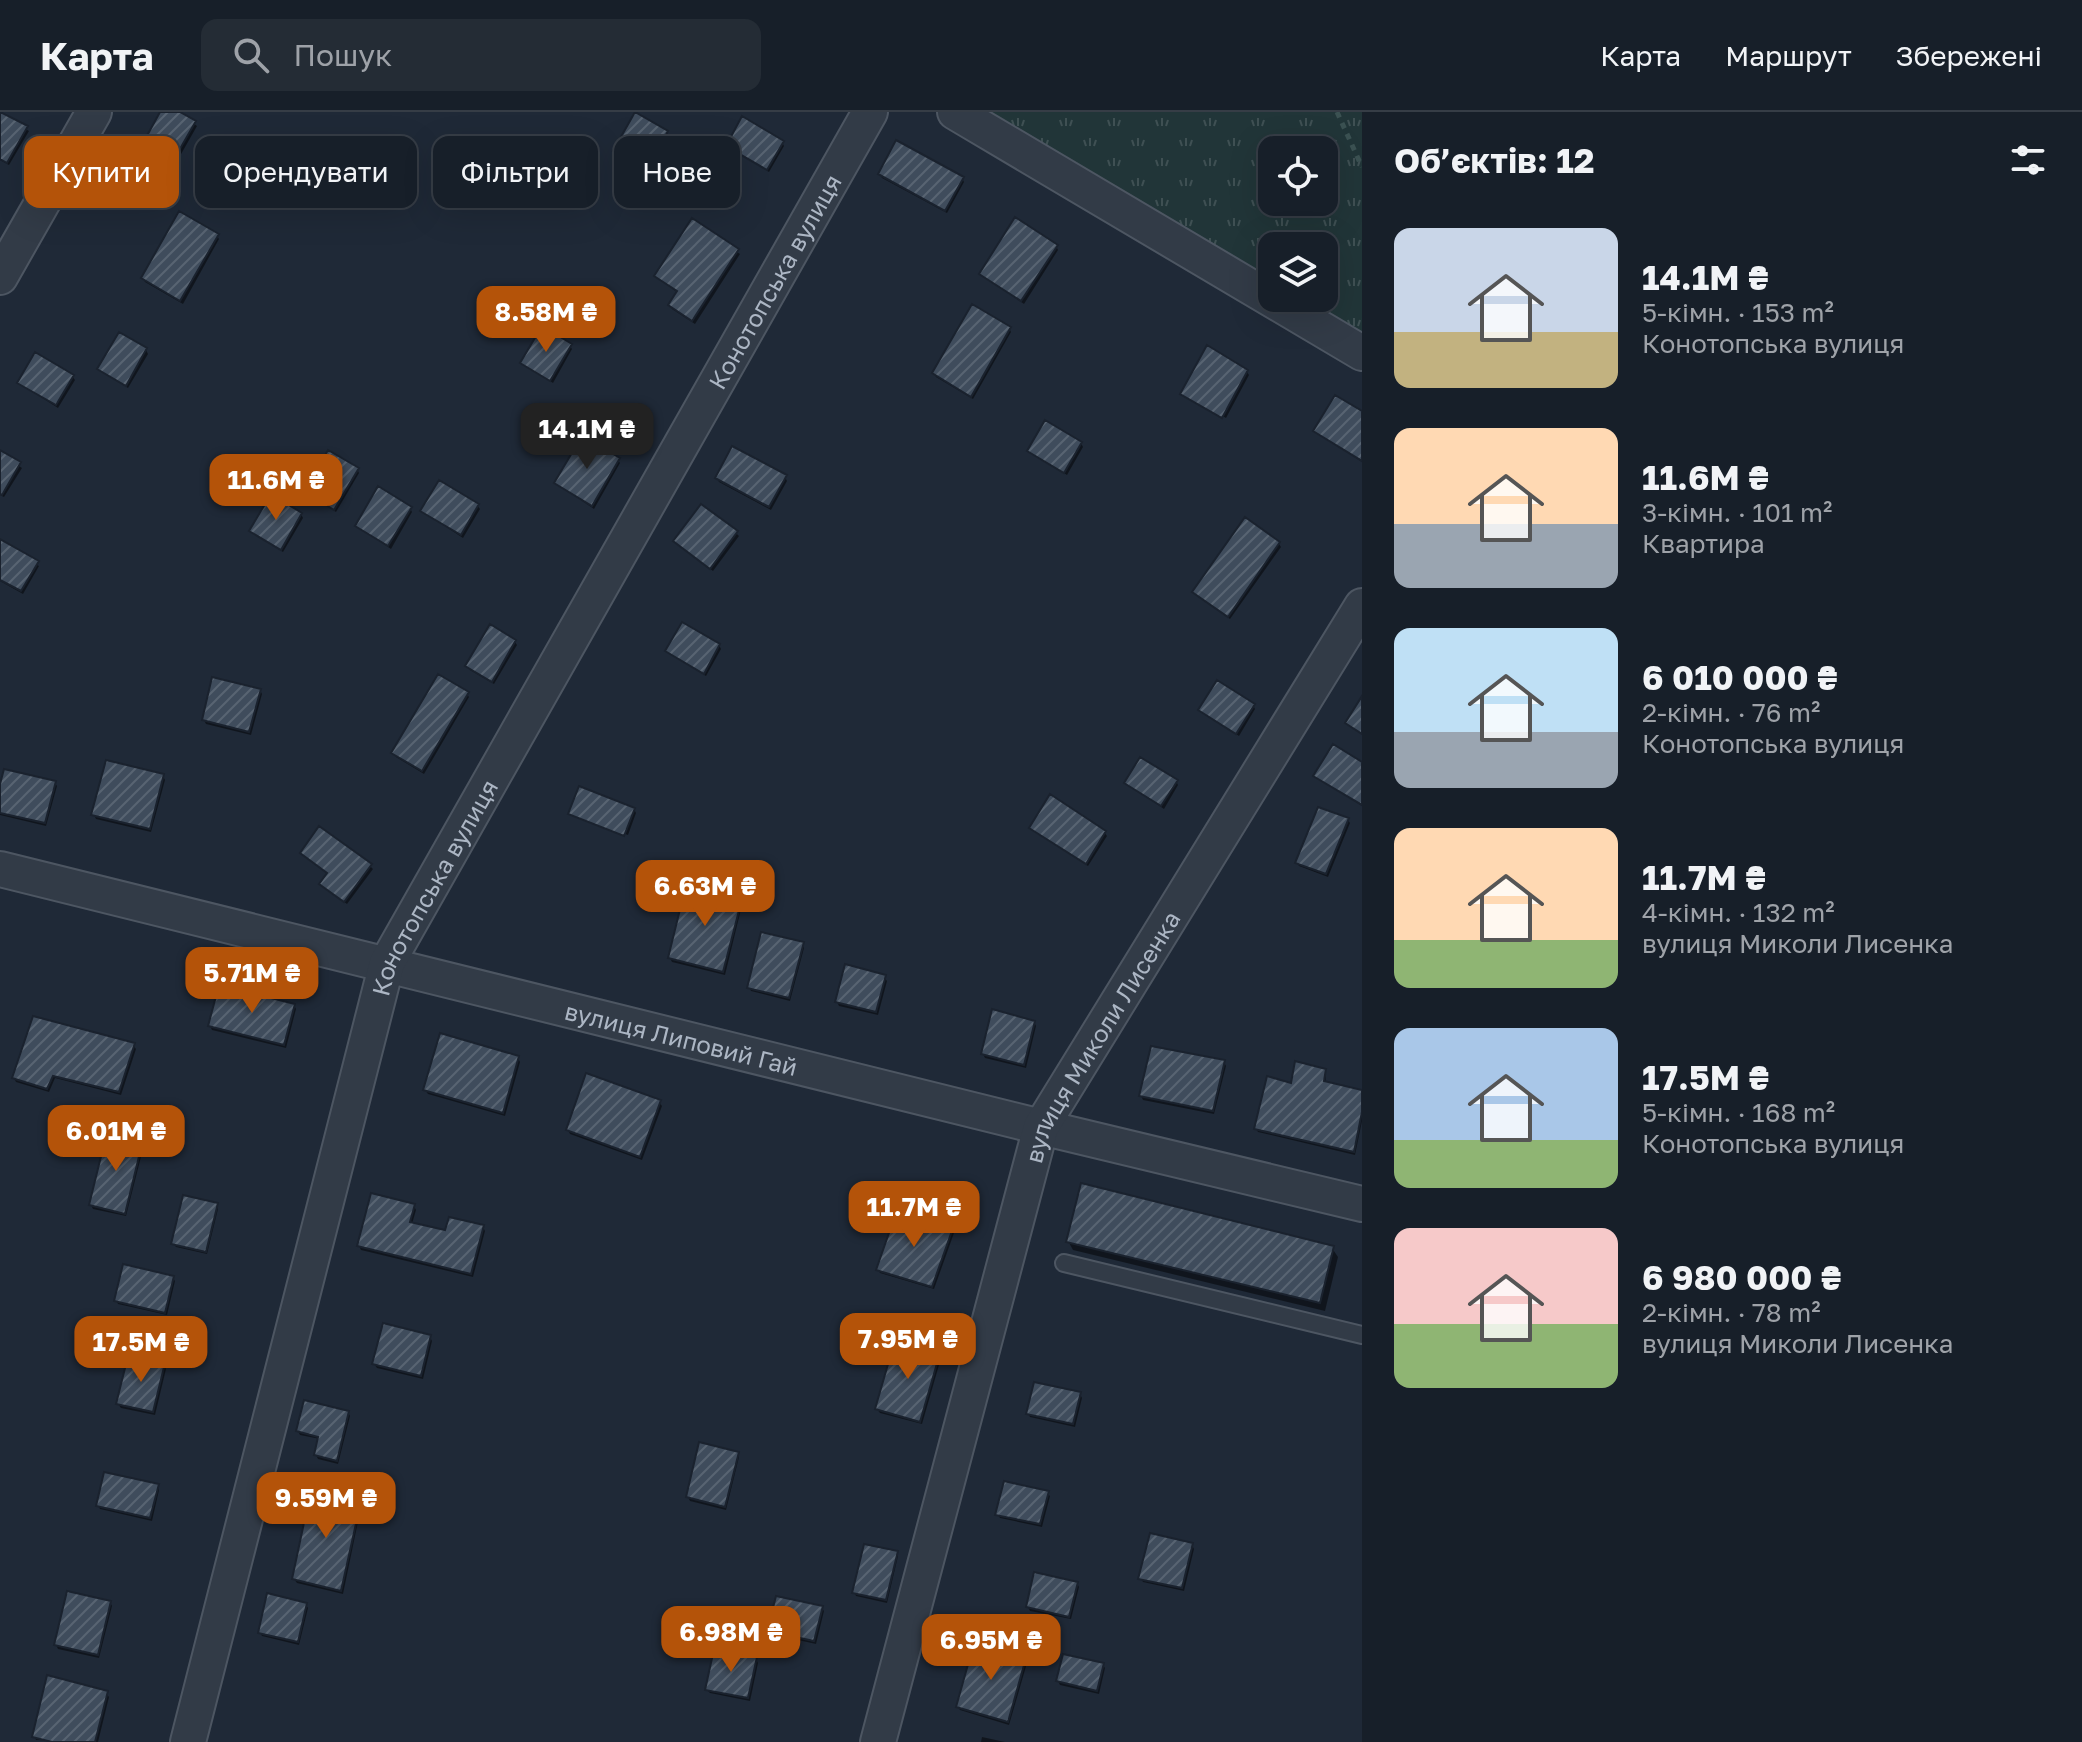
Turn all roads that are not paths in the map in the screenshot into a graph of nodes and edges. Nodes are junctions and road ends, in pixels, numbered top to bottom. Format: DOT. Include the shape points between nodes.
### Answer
graph roads {
  1 [pos="94,112"];
  2 [pos="870,112"];
  3 [pos="955,112"];
  4 [pos="0,277"];
  5 [pos="1362,353"];
  6 [pos="1362,606"];
  7 [pos="0,869"];
  8 [pos="387,963"];
  9 [pos="1041,1127"];
  10 [pos="1362,1204"];
  11 [pos="1064,1263"];
  12 [pos="1361,1331"];
  13 [pos="188,1742"];
  14 [pos="878,1742"];
  1 -- 4 [label="street"];
  2 -- 8 [label="street, Конотопська вулиця"];
  3 -- 5 [label="street"];
  6 -- 9 [label="street, вулиця Миколи Лисенка"];
  7 -- 8 [label="street, вулиця Липовий Гай"];
  8 -- 9 [label="street, вулиця Липовий Гай"];
  8 -- 13 [label="street, Конотопська вулиця"];
  9 -- 10 [label="street, вулиця Липовий Гай"];
  9 -- 14 [label="street, вулиця Миколи Лисенка"];
  11 -- 12 [label="lane"];
}
